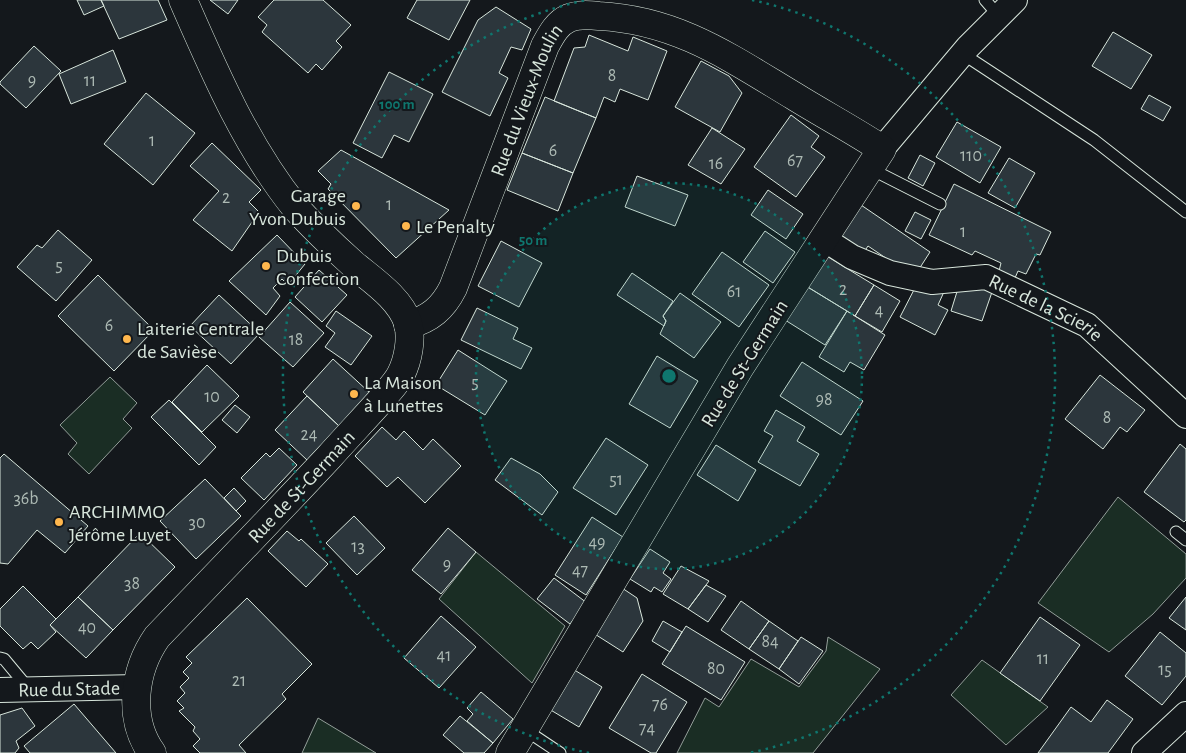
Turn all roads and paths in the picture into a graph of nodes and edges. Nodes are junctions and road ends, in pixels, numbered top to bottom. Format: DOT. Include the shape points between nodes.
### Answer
graph roads {
  1 [pos="183,0"];
  2 [pos="999,5"];
  3 [pos="574,8"];
  4 [pos="962,54"];
  5 [pos="875,159"];
  6 [pos="940,204"];
  7 [pos="1186,212"];
  8 [pos="824,239"];
  9 [pos="408,325"];
  10 [pos="1186,416"];
  11 [pos="1176,532"];
  12 [pos="1186,540"];
  13 [pos="0,658"];
  14 [pos="137,687"];
  15 [pos="29,689"];
  16 [pos="0,690"];
  17 [pos="1186,714"];
  18 [pos="524,729"];
  19 [pos="152,753"];
  20 [pos="510,753"];
  21 [pos="560,753"];
  22 [pos="1144,753"];
  1 -- 9 [label="street" via="233,108 256,149 296,207 389,296 400,308"];
  2 -- 4 [label="street, Rue de St-Germain"];
  3 -- 5 [label="street, Rue du Vieux-Moulin" via="578,15 634,19 690,36 752,71"];
  3 -- 9 [label="street, Rue du Vieux-Moulin" via="545,46 446,302 422,321"];
  4 -- 5 [label="street, Rue de St-Germain"];
  4 -- 7 [label="lane" via="1094,140"];
  5 -- 6 [label="lane"];
  5 -- 8 [label="street, Rue de St-Germain"];
  8 -- 10 [label="street, Rue de la Scierie" via="852,257 890,273 932,282 986,277 1087,324"];
  8 -- 18 [label="street, Rue de St-Germain" via="740,367"];
  9 -- 14 [label="street, Rue de St-Germain" via="409,338 401,375 277,513 157,637 147,652"];
  11 -- 12 [label="lane"];
  13 -- 15 [label="lane"];
  14 -- 15 [label="street, Rue du Stade"];
  14 -- 19 [label="street, Rue de St-Germain" via="140,731"];
  15 -- 16 [label="street, Rue du Stade"];
  17 -- 22 [label="street"];
  18 -- 20 [label="street, Rue de St-Germain"];
  18 -- 21 [label="lane"];
}
